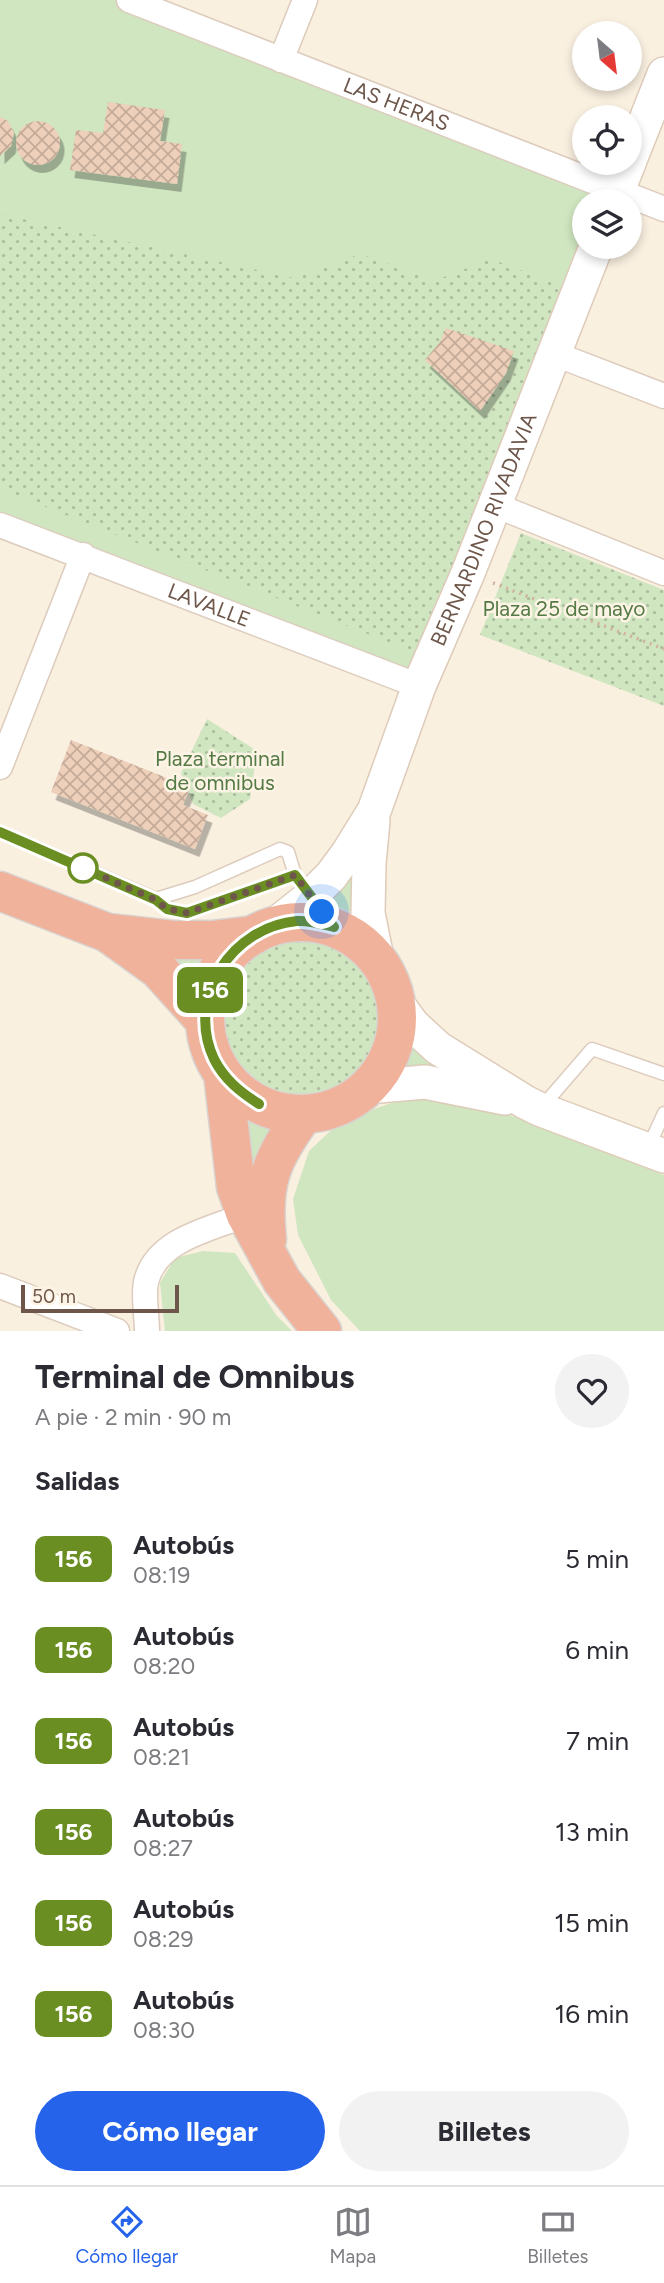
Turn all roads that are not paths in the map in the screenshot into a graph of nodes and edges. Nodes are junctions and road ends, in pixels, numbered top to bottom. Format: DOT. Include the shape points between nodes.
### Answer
graph roads {
  1 [pos="129,0"];
  2 [pos="305,0"];
  3 [pos="281,60"];
  4 [pos="664,74"];
  5 [pos="623,179"];
  6 [pos="664,209"];
  7 [pos="591,259"];
  8 [pos="555,354"];
  9 [pos="664,397"];
  10 [pos="495,505"];
  11 [pos="0,525"];
  12 [pos="83,555"];
  13 [pos="664,573"];
  14 [pos="419,685"];
  15 [pos="0,767"];
  16 [pos="374,811"];
  17 [pos="0,832"];
  18 [pos="302,886"];
  19 [pos="0,891"];
  20 [pos="156,900"];
  21 [pos="334,927"];
  22 [pos="264,930"];
  23 [pos="108,933"];
  24 [pos="377,958"];
  25 [pos="396,1002"];
  26 [pos="205,1021"];
  27 [pos="223,1074"];
  28 [pos="664,1074"];
  29 [pos="367,1087"];
  30 [pos="532,1105"];
  31 [pos="664,1113"];
  32 [pos="304,1114"];
  33 [pos="655,1153"];
  34 [pos="247,1215"];
  35 [pos="268,1255"];
  36 [pos="0,1286"];
  37 [pos="117,1331"];
  38 [pos="147,1331"];
  39 [pos="321,1331"];
  1 -- 3 [label="street, LAS HERAS"];
  2 -- 3 [label="street"];
  3 -- 5 [label="street, LAS HERAS"];
  4 -- 5 [label="main road"];
  5 -- 6 [label="street, LAS HERAS"];
  7 -- 8 [label="main road, BERNARDINO RIVADAVIA"];
  8 -- 9 [label="street"];
  8 -- 10 [label="main road, BERNARDINO RIVADAVIA"];
  10 -- 13 [label="street"];
  10 -- 14 [label="main road, BERNARDINO RIVADAVIA"];
  11 -- 12 [label="street, LAVALLE"];
  12 -- 14 [label="street, LAVALLE"];
  12 -- 15 [label="street"];
  14 -- 16 [label="main road, BERNARDINO RIVADAVIA"];
  16 -- 18 [label="main road, BERNARDINO RIVADAVIA" via="331,876"];
  16 -- 24 [label="main road, BERNARDINO RIVADAVIA" via="368,913"];
  17 -- 20 [label="lane"];
  18 -- 20 [label="lane" via="187,913 167,909"];
  18 -- 20 [label="lane" via="288,852 280,849"];
  18 -- 21 [label="lane"];
  18 -- 22 [label="main road, BERNARDINO RIVADAVIA"];
  19 -- 23 [label="highway"];
  21 -- 22 [label="highway" via="299,921"];
  21 -- 24 [label="highway" via="365,945"];
  22 -- 23 [label="highway" via="212,940"];
  22 -- 26 [label="highway" via="237,947 218,971"];
  23 -- 26 [label="highway" via="158,969"];
  24 -- 25 [label="highway"];
  25 -- 29 [label="highway" via="393,1049"];
  25 -- 30 [label="main road" via="438,1048"];
  26 -- 27 [label="highway"];
  27 -- 32 [label="highway" via="259,1104"];
  27 -- 34 [label="highway" via="236,1187"];
  28 -- 30 [label="lane" via="592,1049"];
  29 -- 30 [label="main road" via="425,1082"];
  29 -- 32 [label="highway" via="349,1101"];
  30 -- 33 [label="main road"];
  31 -- 33 [label="lane"];
  32 -- 35 [label="highway" via="286,1137 265,1186"];
  34 -- 35 [label="highway"];
  34 -- 38 [label="street" via="172,1244 152,1264 145,1284"];
  35 -- 39 [label="highway"];
  36 -- 37 [label="street"];
}
